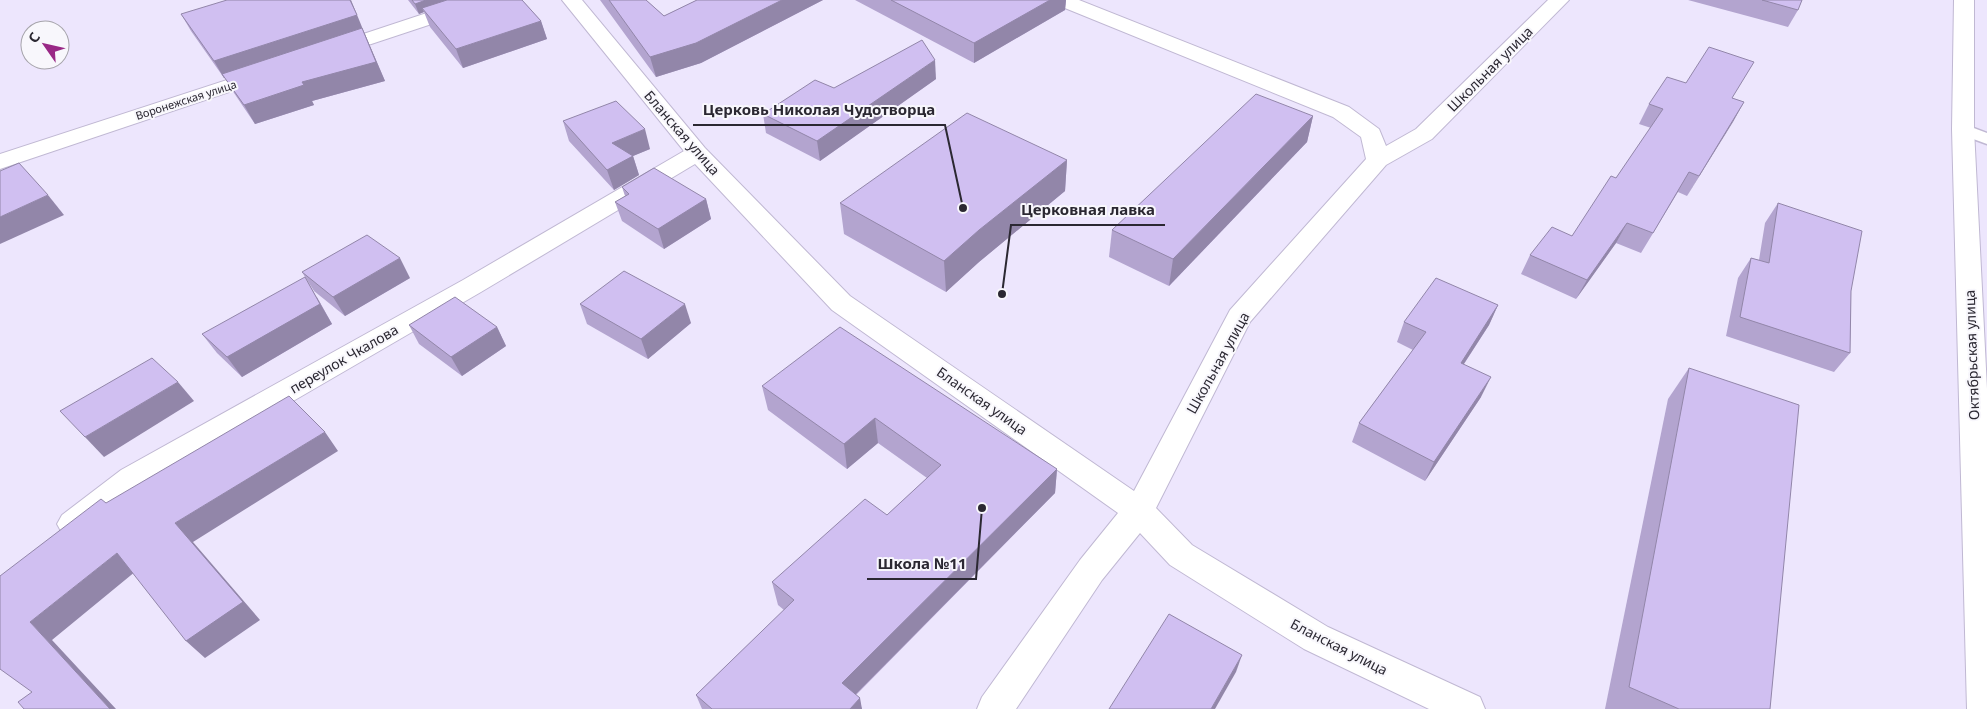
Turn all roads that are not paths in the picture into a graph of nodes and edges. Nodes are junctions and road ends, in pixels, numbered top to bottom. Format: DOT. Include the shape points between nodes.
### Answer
graph roads {
  1 [pos="485,0"];
  2 [pos="572,0"];
  3 [pos="1062,0"];
  4 [pos="1559,0"];
  5 [pos="1964,0"];
  6 [pos="308,59"];
  7 [pos="280,68"];
  8 [pos="1975,134"];
  9 [pos="697,154"];
  10 [pos="1378,160"];
  11 [pos="0,162"];
  12 [pos="1139,511"];
  13 [pos="54,538"];
  14 [pos="996,709"];
  15 [pos="1467,709"];
  16 [pos="1985,709"];
  1 -- 6 [label="street"];
  2 -- 9 [label="street, Бланская улица"];
  3 -- 10 [label="street" via="1341,112 1370,134"];
  4 -- 10 [label="street, Школьная улица" via="1424,134"];
  5 -- 8 [label="street, Октябрьская улица"];
  7 -- 11 [label="street, Воронежская улица"];
  8 -- 16 [label="street, Октябрьская улица"];
  9 -- 12 [label="street, Бланская улица" via="841,303"];
  9 -- 13 [label="street, переулок Чкалова" via="132,479"];
  10 -- 12 [label="street, Школьная улица" via="1240,317"];
  12 -- 14 [label="street, Школьная улица" via="1092,570"];
  12 -- 15 [label="street, Бланская улица" via="1181,555 1316,638"];
}
